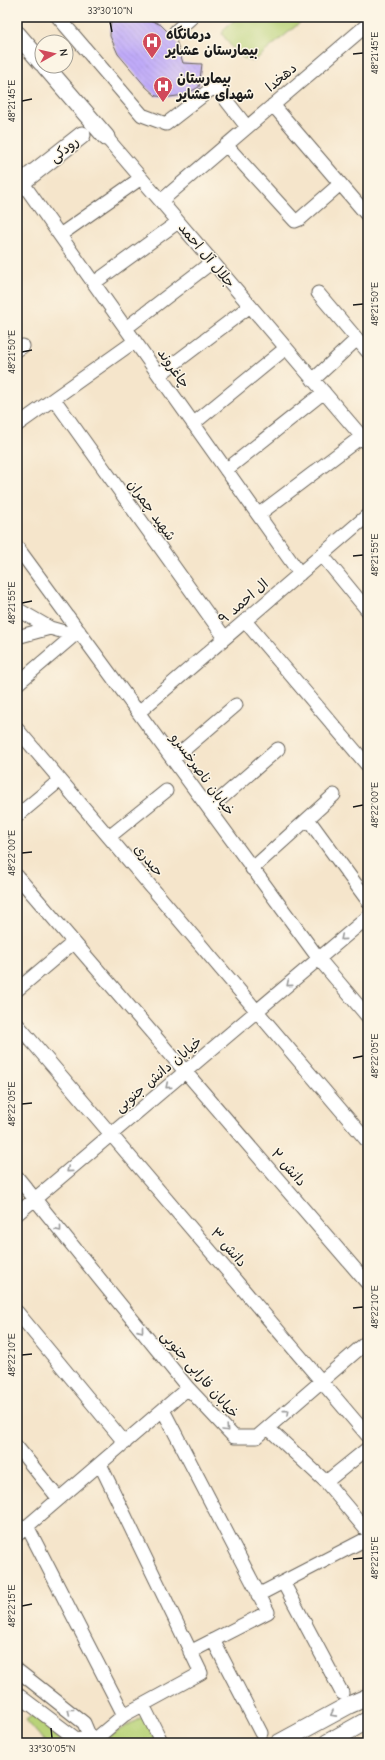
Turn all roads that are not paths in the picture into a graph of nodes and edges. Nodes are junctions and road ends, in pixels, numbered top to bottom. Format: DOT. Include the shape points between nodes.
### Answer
graph roads {
  1 [pos="58,17"];
  2 [pos="192,17"];
  3 [pos="367,26"];
  4 [pos="176,31"];
  5 [pos="17,34"];
  6 [pos="34,54"];
  7 [pos="52,74"];
  8 [pos="74,100"];
  9 [pos="273,105"];
  10 [pos="247,127"];
  11 [pos="82,135"];
  12 [pos="106,137"];
  13 [pos="226,145"];
  14 [pos="141,178"];
  15 [pos="20,184"];
  16 [pos="340,184"];
  17 [pos="161,201"];
  18 [pos="368,216"];
  19 [pos="178,222"];
  20 [pos="60,235"];
  21 [pos="212,262"];
  22 [pos="94,283"];
  23 [pos="318,293"];
  24 [pos="250,306"];
  25 [pos="126,328"];
  26 [pos="357,339"];
  27 [pos="135,341"];
  28 [pos="286,348"];
  29 [pos="368,352"];
  30 [pos="159,375"];
  31 [pos="313,380"];
  32 [pos="324,392"];
  33 [pos="54,399"];
  34 [pos="193,424"];
  35 [pos="17,425"];
  36 [pos="365,440"];
  37 [pos="226,470"];
  38 [pos="258,515"];
  39 [pos="368,515"];
  40 [pos="17,547"];
  41 [pos="322,555"];
  42 [pos="300,574"];
  43 [pos="17,609"];
  44 [pos="368,611"];
  45 [pos="245,621"];
  46 [pos="50,628"];
  47 [pos="77,633"];
  48 [pos="17,637"];
  49 [pos="224,638"];
  50 [pos="17,684"];
  51 [pos="236,705"];
  52 [pos="139,712"];
  53 [pos="17,729"];
  54 [pos="278,749"];
  55 [pos="172,760"];
  56 [pos="368,766"];
  57 [pos="60,780"];
  58 [pos="166,791"];
  59 [pos="334,795"];
  60 [pos="209,809"];
  61 [pos="17,816"];
  62 [pos="308,819"];
  63 [pos="109,837"];
  64 [pos="252,868"];
  65 [pos="17,876"];
  66 [pos="368,901"];
  67 [pos="368,917"];
  68 [pos="74,942"];
  69 [pos="319,959"];
  70 [pos="17,990"];
  71 [pos="257,1011"];
  72 [pos="368,1016"];
  73 [pos="17,1024"];
  74 [pos="185,1072"];
  75 [pos="111,1134"];
  76 [pos="368,1142"];
  77 [pos="17,1177"];
  78 [pos="35,1199"];
  79 [pos="17,1214"];
  80 [pos="368,1284"];
  81 [pos="17,1312"];
  82 [pos="368,1342"];
  83 [pos="323,1381"];
  84 [pos="188,1388"];
  85 [pos="163,1410"];
  86 [pos="268,1428"];
  87 [pos="368,1436"];
  88 [pos="125,1443"];
  89 [pos="17,1447"];
  90 [pos="368,1448"];
  91 [pos="100,1464"];
  92 [pos="326,1482"];
  93 [pos="59,1500"];
  94 [pos="28,1526"];
  95 [pos="368,1532"];
  96 [pos="17,1536"];
  97 [pos="368,1538"];
  98 [pos="283,1582"];
  99 [pos="258,1595"];
  100 [pos="213,1640"];
  101 [pos="190,1652"];
  102 [pos="19,1676"];
  103 [pos="342,1693"];
  104 [pos="17,1694"];
  105 [pos="368,1697"];
  106 [pos="143,1705"];
  107 [pos="124,1715"];
  108 [pos="368,1720"];
  109 [pos="261,1733"];
  110 [pos="92,1742"];
  111 [pos="162,1743"];
  112 [pos="279,1743"];
  113 [pos="327,1743"];
  1 -- 10 [label="street" via="142,115 166,124 215,86"];
  2 -- 4 [label="street"];
  3 -- 9 [label="street, دهخدا"];
  5 -- 6 [label="main road"];
  7 -- 8 [label="main road, جلال آل احمد"];
  8 -- 11 [label="main road, رودکی"];
  8 -- 12 [label="main road, جلال آل احمد"];
  9 -- 10 [label="street, دهخدا"];
  9 -- 16 [label="street"];
  10 -- 13 [label="street, دهخدا"];
  11 -- 12 [label="main road"];
  11 -- 15 [label="main road, رودکی"];
  12 -- 14 [label="street, جلال آل احمد"];
  13 -- 16 [label="street" via="295,221"];
  13 -- 17 [label="street, دهخدا"];
  14 -- 17 [label="street, جلال آل احمد"];
  14 -- 20 [label="street"];
  15 -- 20 [label="street, چاغروند"];
  16 -- 18 [label="street"];
  17 -- 19 [label="street, جلال آل احمد"];
  19 -- 21 [label="street, جلال آل احمد"];
  19 -- 22 [label="street"];
  20 -- 22 [label="street, چاغروند"];
  21 -- 24 [label="street, جلال آل احمد"];
  21 -- 25 [label="street"];
  22 -- 25 [label="street, چاغروند"];
  23 -- 26 [label="street"];
  24 -- 28 [label="street, جلال آل احمد"];
  24 -- 30 [label="street"];
  25 -- 27 [label="street, چاغروند"];
  26 -- 29 [label="street"];
  26 -- 31 [label="street"];
  27 -- 30 [label="street, چاغروند"];
  27 -- 33 [label="street"];
  28 -- 31 [label="street, جلال آل احمد"];
  28 -- 34 [label="street"];
  30 -- 34 [label="street, چاغروند"];
  31 -- 32 [label="street, جلال آل احمد"];
  32 -- 36 [label="street, جلال آل احمد"];
  32 -- 37 [label="street"];
  33 -- 35 [label="street"];
  33 -- 49 [label="street, شهید چمران"];
  34 -- 37 [label="street, چاغروند"];
  36 -- 38 [label="street"];
  37 -- 38 [label="street, چاغروند"];
  38 -- 42 [label="street, چاغروند"];
  39 -- 41 [label="street, ال احمد ۹"];
  40 -- 47 [label="street, خیابان ناصرخسرو"];
  41 -- 42 [label="street, ال احمد ۹"];
  41 -- 44 [label="street"];
  42 -- 45 [label="street, ال احمد ۹"];
  43 -- 46 [label="street"];
  45 -- 49 [label="street, ال احمد ۹"];
  45 -- 56 [label="street"];
  46 -- 47 [label="street"];
  46 -- 48 [label="street"];
  47 -- 50 [label="street"];
  47 -- 52 [label="street, خیابان ناصرخسرو"];
  49 -- 52 [label="street, ال احمد ۹"];
  51 -- 55 [label="street"];
  52 -- 55 [label="street, خیابان ناصرخسرو"];
  53 -- 57 [label="street, حیدری"];
  54 -- 60 [label="street"];
  55 -- 60 [label="street, خیابان ناصرخسرو"];
  57 -- 61 [label="street"];
  57 -- 63 [label="street, حیدری"];
  58 -- 63 [label="street"];
  59 -- 62 [label="street"];
  60 -- 64 [label="street, خیابان ناصرخسرو"];
  62 -- 64 [label="street"];
  62 -- 66 [label="street"];
  63 -- 71 [label="street, حیدری"];
  64 -- 69 [label="street, خیابان ناصرخسرو"];
  65 -- 68 [label="street, دانش ۲"];
  67 -- 69 [label="street, خیابان دانش جنوبی, one-way"];
  68 -- 70 [label="street"];
  68 -- 74 [label="street, دانش ۲"];
  69 -- 71 [label="street, خیابان دانش جنوبی, one-way"];
  69 -- 72 [label="street, خیابان ناصرخسرو"];
  71 -- 74 [label="street, خیابان دانش جنوبی"];
  71 -- 76 [label="street, حیدری"];
  73 -- 75 [label="street, دانش ۳"];
  74 -- 75 [label="street, خیابان دانش جنوبی, one-way"];
  74 -- 80 [label="street, دانش ۲"];
  75 -- 78 [label="street, خیابان دانش جنوبی, one-way"];
  75 -- 83 [label="street, دانش ۳"];
  77 -- 78 [label="street, خیابان فارابی جنوبی"];
  78 -- 79 [label="street, خیابان دانش جنوبی"];
  78 -- 84 [label="street, خیابان فارابی جنوبی, one-way"];
  81 -- 88 [label="street"];
  82 -- 83 [label="street, خیابان فارابی جنوبی"];
  86 -- 83 [label="street, خیابان فارابی جنوبی, one-way"];
  83 -- 87 [label="street, دانش ۳"];
  84 -- 85 [label="street"];
  84 -- 86 [label="street, خیابان فارابی جنوبی, one-way" via="234,1437 258,1437"];
  85 -- 88 [label="street"];
  85 -- 99 [label="street"];
  86 -- 92 [label="street"];
  88 -- 91 [label="street"];
  89 -- 93 [label="street"];
  90 -- 92 [label="street"];
  91 -- 93 [label="street"];
  91 -- 101 [label="street"];
  92 -- 95 [label="street"];
  93 -- 94 [label="street"];
  94 -- 96 [label="street"];
  94 -- 107 [label="street"];
  97 -- 98 [label="street"];
  98 -- 99 [label="street"];
  98 -- 103 [label="street"];
  99 -- 100 [label="street" via="268,1612"];
  100 -- 101 [label="street"];
  100 -- 109 [label="street"];
  101 -- 106 [label="street" via="200,1673"];
  110 -- 102 [label="street, one-way" via="84,1723"];
  104 -- 110 [label="street" via="75,1738"];
  105 -- 112 [label="main road, one-way"];
  106 -- 107 [label="street"];
  106 -- 111 [label="street"];
  107 -- 110 [label="street"];
  108 -- 113 [label="main road"];
}
